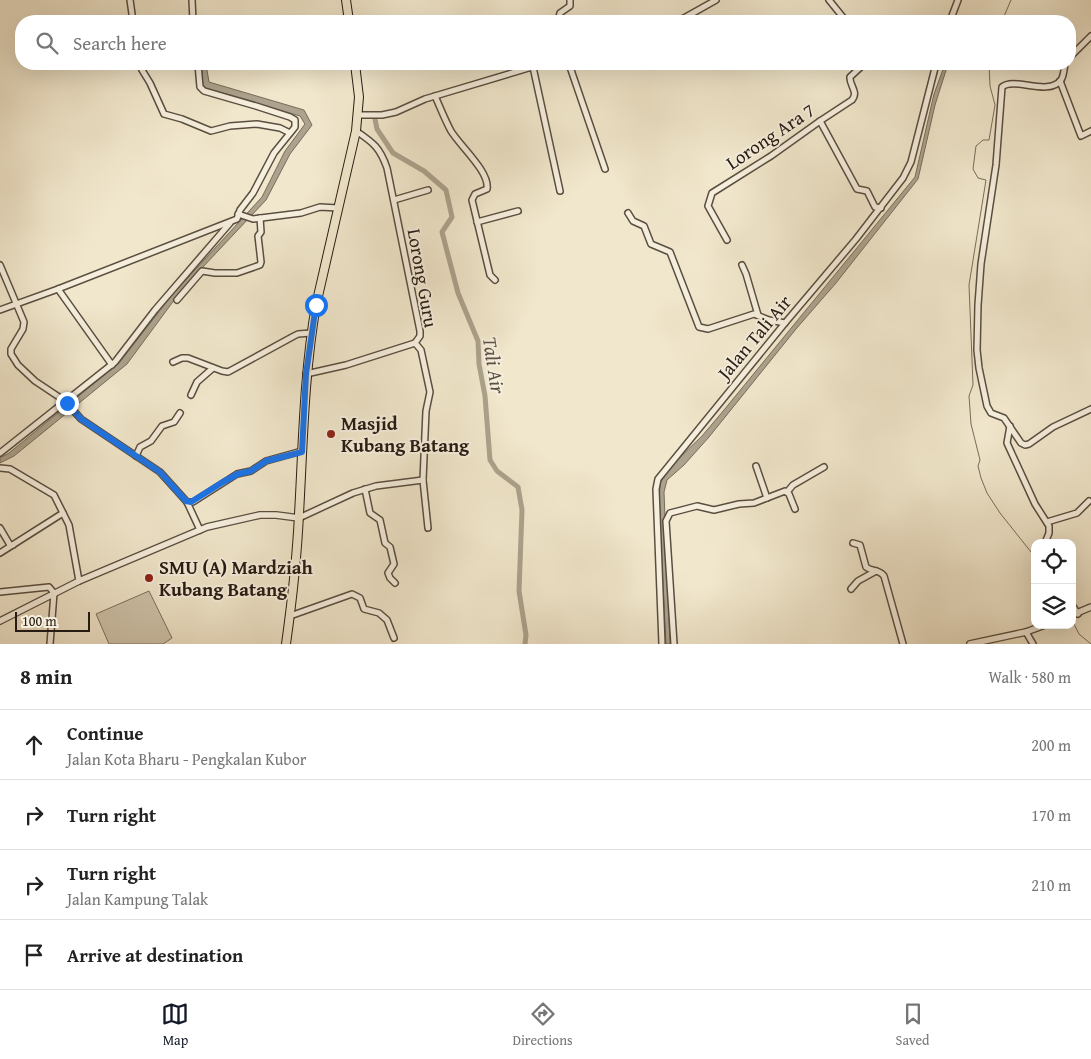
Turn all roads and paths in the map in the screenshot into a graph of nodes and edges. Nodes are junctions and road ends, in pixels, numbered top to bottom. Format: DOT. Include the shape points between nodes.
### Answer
graph roads {
  1 [pos="130,0"];
  2 [pos="192,0"];
  3 [pos="346,0"];
  4 [pos="570,0"];
  5 [pos="716,0"];
  6 [pos="829,0"];
  7 [pos="958,0"];
  8 [pos="132,15"];
  9 [pos="193,15"];
  10 [pos="348,15"];
  11 [pos="560,15"];
  12 [pos="689,15"];
  13 [pos="841,15"];
  14 [pos="952,15"];
  15 [pos="1091,36"];
  16 [pos="1076,51"];
  17 [pos="142,70"];
  18 [pos="199,70"];
  19 [pos="356,70"];
  20 [pos="523,70"];
  21 [pos="534,70"];
  22 [pos="571,70"];
  23 [pos="857,70"];
  24 [pos="934,70"];
  25 [pos="1063,70"];
  26 [pos="1060,80"];
  27 [pos="435,96"];
  28 [pos="358,115"];
  29 [pos="820,121"];
  30 [pos="356,131"];
  31 [pos="1091,131"];
  32 [pos="290,133"];
  33 [pos="605,170"];
  34 [pos="428,190"];
  35 [pos="560,191"];
  36 [pos="394,200"];
  37 [pos="338,208"];
  38 [pos="881,208"];
  39 [pos="518,211"];
  40 [pos="628,213"];
  41 [pos="240,215"];
  42 [pos="260,218"];
  43 [pos="232,222"];
  44 [pos="477,222"];
  45 [pos="726,240"];
  46 [pos="0,265"];
  47 [pos="742,265"];
  48 [pos="495,280"];
  49 [pos="58,289"];
  50 [pos="177,300"];
  51 [pos="16,304"];
  52 [pos="0,310"];
  53 [pos="758,315"];
  54 [pos="784,323"];
  55 [pos="311,334"];
  56 [pos="415,343"];
  57 [pos="173,362"];
  58 [pos="112,365"];
  59 [pos="213,368"];
  60 [pos="306,374"];
  61 [pos="191,395"];
  62 [pos="66,402"];
  63 [pos="1091,409"];
  64 [pos="180,413"];
  65 [pos="1010,426"];
  66 [pos="302,452"];
  67 [pos="0,453"];
  68 [pos="136,456"];
  69 [pos="756,466"];
  70 [pos="824,467"];
  71 [pos="0,468"];
  72 [pos="423,480"];
  73 [pos="365,489"];
  74 [pos="787,492"];
  75 [pos="767,498"];
  76 [pos="1089,501"];
  77 [pos="187,502"];
  78 [pos="795,509"];
  79 [pos="63,513"];
  80 [pos="299,518"];
  81 [pos="1047,522"];
  82 [pos="0,528"];
  83 [pos="428,528"];
  84 [pos="200,530"];
  85 [pos="1047,539"];
  86 [pos="853,543"];
  87 [pos="13,545"];
  88 [pos="0,553"];
  89 [pos="876,570"];
  90 [pos="79,581"];
  91 [pos="395,583"];
  92 [pos="851,589"];
  93 [pos="0,592"];
  94 [pos="54,593"];
  95 [pos="1091,607"];
  96 [pos="1076,614"];
  97 [pos="290,616"];
  98 [pos="0,620"];
  99 [pos="1034,629"];
  100 [pos="1026,632"];
  101 [pos="394,638"];
  102 [pos="50,644"];
  103 [pos="286,644"];
  104 [pos="662,644"];
  105 [pos="674,644"];
  106 [pos="904,644"];
  107 [pos="970,644"];
  108 [pos="1033,644"];
  1 -- 8 [label="street"];
  2 -- 9 [label="street"];
  3 -- 10 [label="main road"];
  4 -- 11 [label="street" via="570,6"];
  5 -- 12 [label="street"];
  6 -- 13 [label="street"];
  7 -- 14 [label="street"];
  15 -- 16 [label="street"];
  17 -- 32 [label="street" via="164,114 211,131 258,124"];
  18 -- 32 [label="street" via="200,87 204,91 290,117 295,123"];
  19 -- 28 [label="main road"];
  20 -- 27 [label="street"];
  21 -- 35 [label="street"];
  22 -- 33 [label="street"];
  23 -- 29 [label="street, Lorong Ara 7" via="850,76 854,97"];
  24 -- 38 [label="street, Jalan Tali Air" via="911,162 904,178"];
  25 -- 26 [label="street"];
  26 -- 31 [label="street" via="1080,136"];
  26 -- 65 [label="street" via="1041,87 1005,84 1001,89 996,165 981,264 977,350 987,406 991,413 1002,416"];
  27 -- 28 [label="street" via="396,112"];
  27 -- 44 [label="street" via="450,129 487,183 487,189 475,194 472,200"];
  28 -- 30 [label="main road"];
  29 -- 38 [label="street" via="857,189 868,191 874,206"];
  29 -- 45 [label="street, Lorong Ara 7" via="712,193 708,206"];
  30 -- 36 [label="street, Lorong Guru" via="382,153"];
  30 -- 37 [label="main road"];
  32 -- 41 [label="street" via="274,153"];
  34 -- 36 [label="street"];
  36 -- 56 [label="street, Lorong Guru" via="420,331"];
  37 -- 42 [label="street" via="320,207"];
  37 -- 55 [label="main road"];
  38 -- 54 [label="street, Jalan Tali Air"];
  39 -- 44 [label="street"];
  40 -- 53 [label="street" via="633,221 644,226 651,244 670,252 699,326 708,329 749,314"];
  41 -- 42 [label="street"];
  41 -- 43 [label="street"];
  42 -- 50 [label="street" via="260,265 237,273 202,271"];
  43 -- 49 [label="street"];
  43 -- 58 [label="street"];
  44 -- 48 [label="street" via="490,275"];
  46 -- 51 [label="street"];
  47 -- 53 [label="street"];
  49 -- 51 [label="street"];
  49 -- 58 [label="street"];
  51 -- 52 [label="street"];
  51 -- 62 [label="street" via="24,326 12,346 13,356 26,374"];
  53 -- 54 [label="street"];
  54 -- 104 [label="street, Jalan Tali Air" via="656,483"];
  55 -- 59 [label="street" via="298,334 230,372"];
  55 -- 60 [label="main road"];
  56 -- 60 [label="street"];
  56 -- 72 [label="street, Lorong Guru" via="421,350 430,392"];
  57 -- 59 [label="street" via="188,358"];
  58 -- 62 [label="street"];
  59 -- 61 [label="street" via="197,382"];
  60 -- 66 [label="main road"];
  62 -- 67 [label="street"];
  62 -- 68 [label="street" via="81,419"];
  63 -- 65 [label="street" via="1025,445"];
  64 -- 68 [label="street" via="174,422 162,426 151,441 140,447"];
  65 -- 81 [label="street" via="1007,442 1035,504"];
  66 -- 77 [label="street" via="266,461"];
  66 -- 80 [label="main road"];
  68 -- 77 [label="street" via="160,472"];
  69 -- 75 [label="street"];
  70 -- 74 [label="street"];
  71 -- 79 [label="street" via="9,468 52,493"];
  72 -- 73 [label="street"];
  72 -- 83 [label="street, Lorong Guru"];
  73 -- 80 [label="street"];
  73 -- 91 [label="street" via="370,513 380,520 385,543 390,547 394,564 388,573"];
  74 -- 75 [label="street"];
  74 -- 78 [label="street"];
  75 -- 105 [label="street" via="714,510 698,506 673,511 667,516"];
  76 -- 81 [label="street" via="1078,512"];
  77 -- 84 [label="street"];
  79 -- 87 [label="street"];
  79 -- 90 [label="street" via="69,525"];
  80 -- 84 [label="street" via="260,515"];
  80 -- 97 [label="main road"];
  81 -- 85 [label="street"];
  82 -- 87 [label="street"];
  84 -- 90 [label="street"];
  86 -- 89 [label="street" via="862,548 866,567"];
  87 -- 88 [label="street"];
  89 -- 92 [label="street"];
  89 -- 106 [label="street" via="884,576"];
  90 -- 94 [label="street"];
  93 -- 94 [label="street" via="45,586"];
  94 -- 98 [label="street"];
  94 -- 102 [label="street"];
  95 -- 96 [label="street"];
  97 -- 101 [label="street" via="352,594 360,598 364,609 379,613 388,620"];
  97 -- 103 [label="main road"];
  99 -- 100 [label="street"];
  100 -- 107 [label="street"];
  100 -- 108 [label="street"];
}
